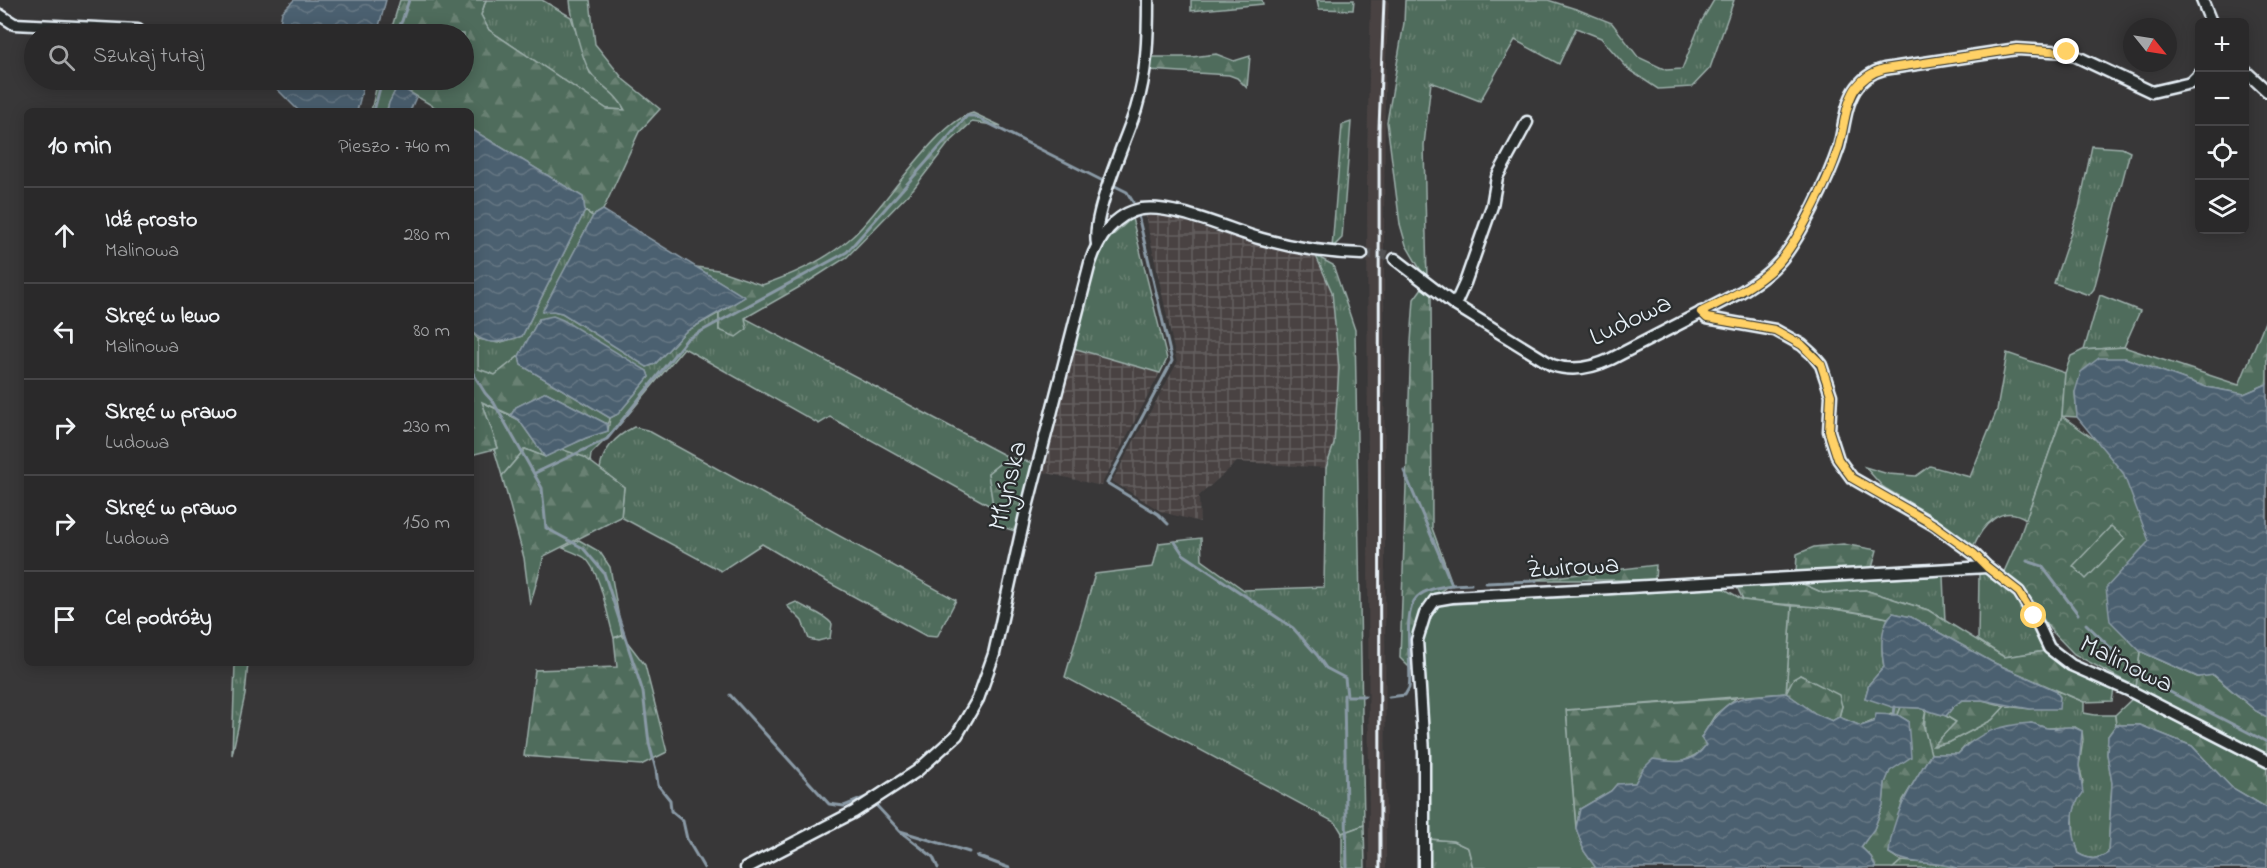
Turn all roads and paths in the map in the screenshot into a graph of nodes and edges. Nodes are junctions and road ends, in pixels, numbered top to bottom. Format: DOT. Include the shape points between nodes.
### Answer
graph roads {
  1 [pos="1148,0"];
  2 [pos="2202,0"];
  3 [pos="0,15"];
  4 [pos="2209,18"];
  5 [pos="24,24"];
  6 [pos="2246,72"];
  7 [pos="2195,78"];
  8 [pos="2267,91"];
  9 [pos="1527,122"];
  10 [pos="1097,244"];
  11 [pos="1362,255"];
  12 [pos="1395,259"];
  13 [pos="1455,305"];
  14 [pos="1701,312"];
  15 [pos="1987,567"];
  16 [pos="2267,761"];
  17 [pos="746,868"];
  18 [pos="1424,868"];
  1 -- 10 [label="street, Młyńska" via="1145,74 1107,191 1095,236"];
  2 -- 4 [label="street"];
  3 -- 5 [label="street" via="14,24"];
  6 -- 8 [label="street"];
  7 -- 14 [label="street, Ludowa" via="2191,83 2152,92 2067,52 2017,49 1873,73 1851,97 1830,171 1790,248 1760,279"];
  9 -- 13 [label="street" via="1497,177 1492,206"];
  10 -- 11 [label="street" via="1124,215 1149,208 1278,243"];
  10 -- 17 [label="street, Młyńska" via="1030,493 994,654 978,699 957,735 917,771 854,812"];
  12 -- 13 [label="street, Ludowa"];
  13 -- 14 [label="street, Ludowa" via="1532,354 1570,369 1601,363"];
  14 -- 15 [label="street, Malinowa" via="1707,318 1775,330 1802,345 1821,364 1831,395 1829,431 1838,459 1852,478 1934,525"];
  15 -- 16 [label="street, Malinowa" via="2019,592 2049,648 2071,665"];
  15 -- 18 [label="street, Żwirowa" via="1435,600 1425,614 1417,640 1424,753"];
}
